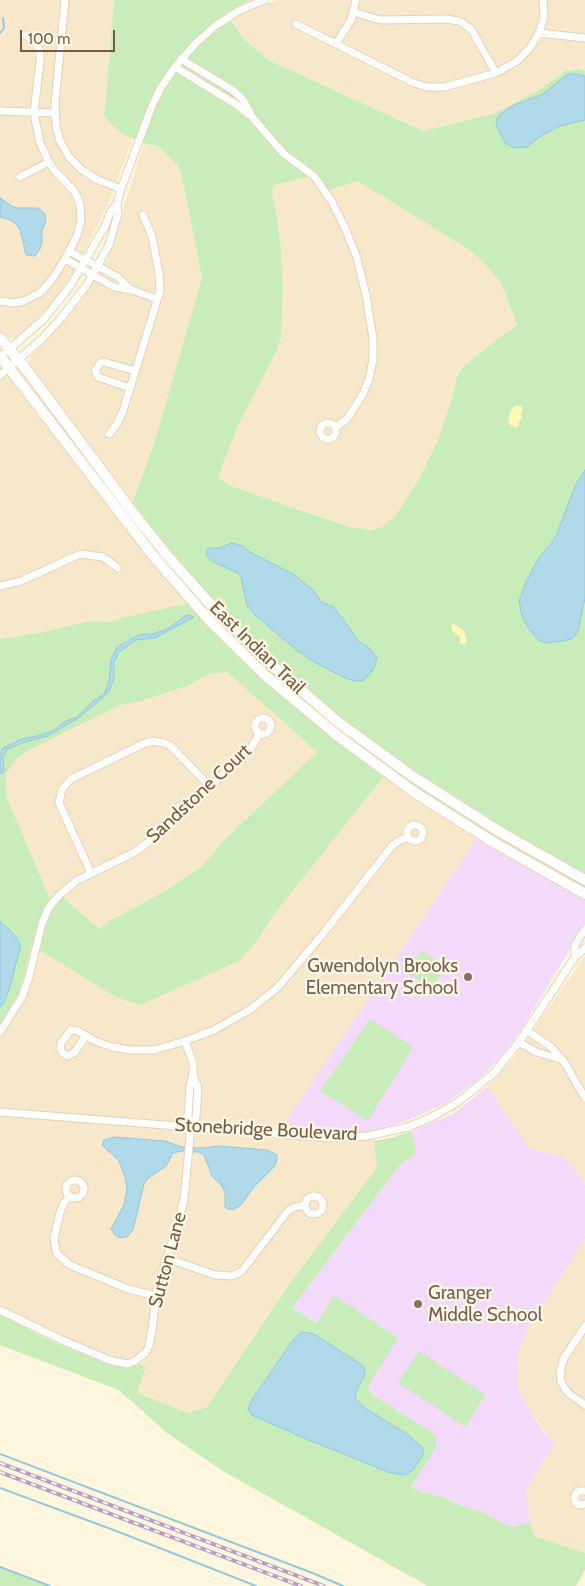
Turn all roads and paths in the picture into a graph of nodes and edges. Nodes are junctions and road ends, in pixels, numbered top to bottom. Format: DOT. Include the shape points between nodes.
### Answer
graph roads {
  1 [pos="66,0"];
  2 [pos="264,0"];
  3 [pos="356,0"];
  4 [pos="543,0"];
  5 [pos="353,12"];
  6 [pos="296,24"];
  7 [pos="539,33"];
  8 [pos="25,35"];
  9 [pos="585,38"];
  10 [pos="336,44"];
  11 [pos="181,59"];
  12 [pos="175,67"];
  13 [pos="496,73"];
  14 [pos="0,111"];
  15 [pos="34,113"];
  16 [pos="55,113"];
  17 [pos="252,117"];
  18 [pos="48,162"];
  19 [pos="20,177"];
  20 [pos="122,189"];
  21 [pos="118,204"];
  22 [pos="143,215"];
  23 [pos="69,251"];
  24 [pos="65,259"];
  25 [pos="86,260"];
  26 [pos="98,266"];
  27 [pos="82,269"];
  28 [pos="93,275"];
  29 [pos="132,290"];
  30 [pos="157,299"];
  31 [pos="0,300"];
  32 [pos="0,338"];
  33 [pos="10,349"];
  34 [pos="0,357"];
  35 [pos="18,359"];
  36 [pos="9,367"];
  37 [pos="135,372"];
  38 [pos="0,375"];
  39 [pos="130,388"];
  40 [pos="335,428"];
  41 [pos="109,434"];
  42 [pos="118,568"];
  43 [pos="0,586"];
  44 [pos="260,734"];
  45 [pos="210,787"];
  46 [pos="407,837"];
  47 [pos="91,873"];
  48 [pos="585,880"];
  49 [pos="585,894"];
  50 [pos="585,929"];
  51 [pos="585,948"];
  52 [pos="575,957"];
  53 [pos="527,1030"];
  54 [pos="0,1032"];
  55 [pos="86,1036"];
  56 [pos="185,1041"];
  57 [pos="519,1042"];
  58 [pos="561,1059"];
  59 [pos="585,1098"];
  60 [pos="0,1112"];
  61 [pos="191,1127"];
  62 [pos="70,1196"];
  63 [pos="305,1205"];
  64 [pos="166,1258"];
  65 [pos="155,1296"];
  66 [pos="0,1310"];
  67 [pos="585,1326"];
  68 [pos="585,1405"];
  69 [pos="585,1491"];
  70 [pos="585,1504"];
  1 -- 16 [label="street"];
  2 -- 11 [label="street" via="215,26"];
  3 -- 5 [label="street"];
  4 -- 7 [label="street" via="544,17"];
  5 -- 10 [label="street"];
  5 -- 13 [label="street" via="380,20 459,21 471,29"];
  6 -- 10 [label="street"];
  7 -- 9 [label="street"];
  7 -- 13 [label="street" via="524,54"];
  8 -- 15 [label="street" via="35,41 40,52"];
  10 -- 13 [label="street" via="414,83 427,86 444,87"];
  11 -- 12 [label="street"];
  11 -- 17 [label="street" via="240,96"];
  12 -- 17 [label="street"];
  12 -- 20 [label="street" via="152,106"];
  14 -- 15 [label="street"];
  15 -- 16 [label="street"];
  15 -- 18 [label="street"];
  16 -- 20 [label="street" via="60,141 69,157 90,175"];
  17 -- 40 [label="street" via="283,153 318,180 343,223 361,272 373,339 372,368 364,394 343,424"];
  18 -- 19 [label="street"];
  18 -- 23 [label="street" via="73,190 80,204 80,228"];
  20 -- 21 [label="street"];
  21 -- 25 [label="street"];
  21 -- 26 [label="street" via="110,245"];
  22 -- 30 [label="street" via="152,236 159,274"];
  23 -- 24 [label="street"];
  23 -- 25 [label="street"];
  24 -- 27 [label="street"];
  24 -- 31 [label="street" via="47,286 33,297 14,303"];
  25 -- 26 [label="street"];
  25 -- 27 [label="street"];
  26 -- 28 [label="street"];
  26 -- 29 [label="street" via="118,277"];
  27 -- 28 [label="street"];
  27 -- 33 [label="street" via="44,319"];
  28 -- 29 [label="street" via="114,287"];
  28 -- 35 [label="street" via="52,330"];
  29 -- 30 [label="street"];
  30 -- 37 [label="street"];
  32 -- 33 [label="main road, East Indian Trail"];
  33 -- 34 [label="street"];
  33 -- 35 [label="main road, East Indian Trail"];
  34 -- 36 [label="main road, East Indian Trail"];
  35 -- 36 [label="street"];
  35 -- 48 [label="main road, East Indian Trail" via="166,553 217,610 278,670 346,728 419,781"];
  36 -- 38 [label="street"];
  36 -- 49 [label="main road, East Indian Trail" via="154,558 266,676 338,736 414,792"];
  37 -- 39 [label="street"];
  37 -- 39 [label="street" via="104,362 95,370 98,377"];
  39 -- 41 [label="street" via="120,418"];
  42 -- 43 [label="street" via="103,557 80,554 28,578"];
  44 -- 45 [label="street, Sandstone Court" via="251,748"];
  45 -- 47 [label="street, Sandstone Court" via="159,836 133,853"];
  45 -- 47 [label="street" via="171,746 153,741 71,779 62,789 59,803"];
  46 -- 56 [label="street" via="392,846 278,987 229,1022"];
  47 -- 54 [label="street, Sandstone Court" via="70,885 48,909 39,931 26,988"];
  50 -- 52 [label="street, Stonebridge Boulevard" via="575,945"];
  51 -- 52 [label="street, Stonebridge Boulevard"];
  52 -- 53 [label="street, Stonebridge Boulevard"];
  53 -- 57 [label="street, Stonebridge Boulevard"];
  53 -- 58 [label="street" via="550,1046"];
  55 -- 56 [label="street" via="112,1047 138,1050 154,1050"];
  56 -- 61 [label="street, Sutton Lane" via="193,1063 188,1116"];
  57 -- 58 [label="street" via="536,1052"];
  57 -- 61 [label="street, Stonebridge Boulevard" via="494,1073 475,1090 434,1116 408,1127 367,1136 330,1138"];
  58 -- 59 [label="street"];
  60 -- 61 [label="street, Stonebridge Boulevard"];
  61 -- 64 [label="street, Sutton Lane" via="181,1211"];
  62 -- 65 [label="street" via="62,1208 54,1238 58,1255 70,1265 128,1289"];
  63 -- 64 [label="street" via="287,1212 242,1270 232,1276 215,1275"];
  64 -- 65 [label="street, Sutton Lane"];
  65 -- 66 [label="street, Sutton Lane" via="149,1346 141,1357 127,1364 86,1351"];
  67 -- 68 [label="street" via="564,1358 560,1371 561,1382 567,1392"];
  69 -- 70 [label="street" via="578,1491 574,1497 576,1504"];
}
